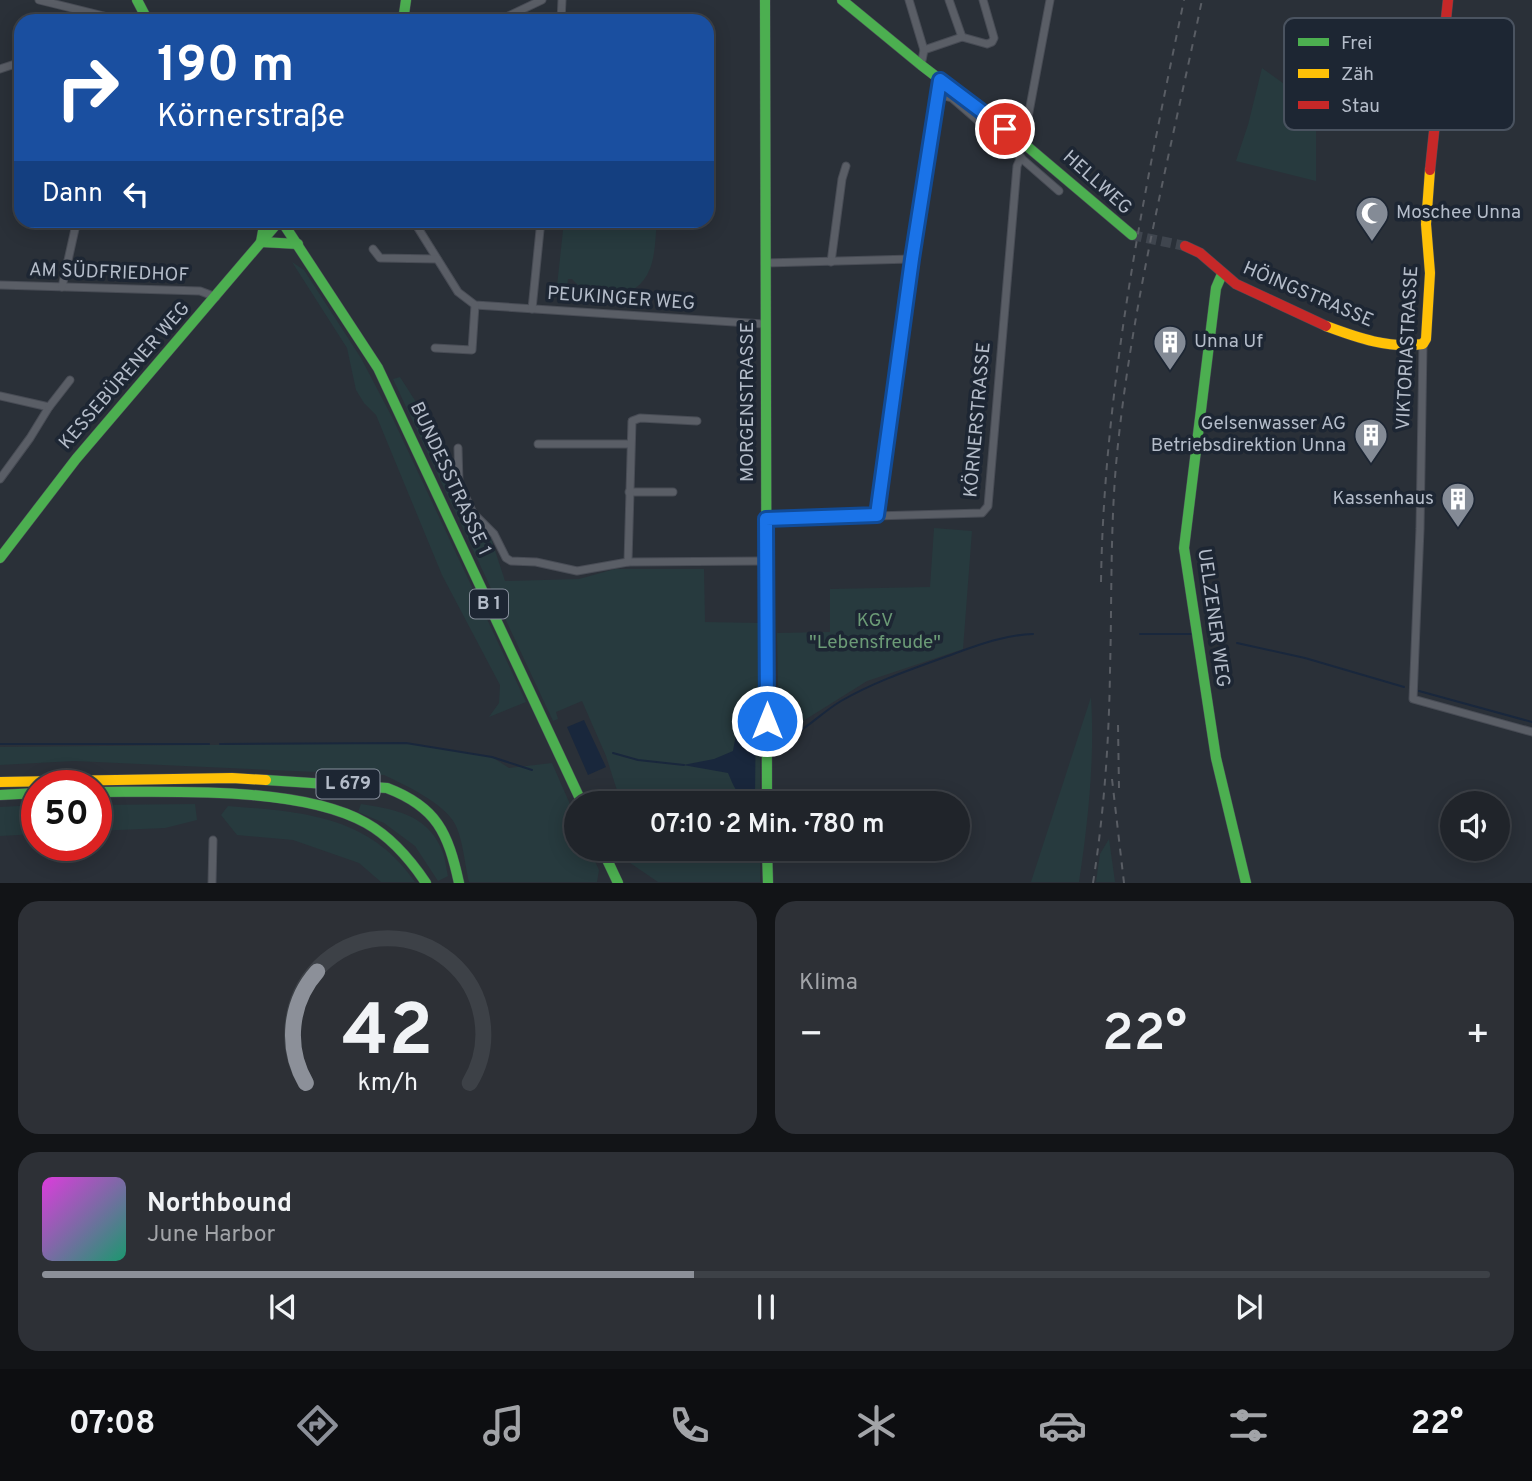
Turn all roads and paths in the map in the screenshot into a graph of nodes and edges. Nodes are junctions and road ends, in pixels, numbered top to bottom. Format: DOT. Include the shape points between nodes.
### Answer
graph roads {
  1 [pos="38,0"];
  2 [pos="542,0"];
  3 [pos="765,0"];
  4 [pos="842,0"];
  5 [pos="909,0"];
  6 [pos="949,0"];
  7 [pos="983,0"];
  8 [pos="1050,0"];
  9 [pos="1448,0"];
  10 [pos="95,14"];
  11 [pos="513,14"];
  12 [pos="1446,18"];
  13 [pos="962,37"];
  14 [pos="924,50"];
  15 [pos="920,65"];
  16 [pos="940,80"];
  17 [pos="937,94"];
  18 [pos="1434,130"];
  19 [pos="1020,140"];
  20 [pos="1021,157"];
  21 [pos="846,166"];
  22 [pos="1059,191"];
  23 [pos="75,228"];
  24 [pos="264,228"];
  25 [pos="274,228"];
  26 [pos="287,228"];
  27 [pos="295,228"];
  28 [pos="421,228"];
  29 [pos="540,228"];
  30 [pos="1132,235"];
  31 [pos="261,242"];
  32 [pos="298,244"];
  33 [pos="1185,246"];
  34 [pos="373,248"];
  35 [pos="437,259"];
  36 [pos="912,259"];
  37 [pos="831,262"];
  38 [pos="765,263"];
  39 [pos="1222,274"];
  40 [pos="0,285"];
  41 [pos="62,287"];
  42 [pos="216,297"];
  43 [pos="475,305"];
  44 [pos="532,309"];
  45 [pos="765,324"];
  46 [pos="1423,344"];
  47 [pos="435,348"];
  48 [pos="70,380"];
  49 [pos="0,396"];
  50 [pos="49,407"];
  51 [pos="696,421"];
  52 [pos="538,444"];
  53 [pos="630,444"];
  54 [pos="458,448"];
  55 [pos="0,479"];
  56 [pos="629,492"];
  57 [pos="673,492"];
  58 [pos="877,515"];
  59 [pos="766,519"];
  60 [pos="0,557"];
  61 [pos="766,561"];
  62 [pos="628,562"];
  63 [pos="1532,732"];
  64 [pos="0,782"];
  65 [pos="576,791"];
  66 [pos="766,791"];
  67 [pos="112,792"];
  68 [pos="21,794"];
  69 [pos="0,795"];
  70 [pos="213,840"];
  71 [pos="608,861"];
  72 [pos="767,861"];
  73 [pos="212,883"];
  74 [pos="426,883"];
  75 [pos="459,883"];
  76 [pos="608,883"];
  77 [pos="618,883"];
  78 [pos="768,883"];
  79 [pos="1245,883"];
  1 -- 10 [label="street"];
  2 -- 11 [label="street"];
  3 -- 38 [label="main road, MORGENSTRASSE"];
  4 -- 15 [label="main road, HELLWEG"];
  5 -- 14 [label="street"];
  6 -- 13 [label="street"];
  7 -- 13 [label="street" via="992,42"];
  8 -- 19 [label="street"];
  9 -- 12 [label="main road, VIKTORIASTRASSE"];
  13 -- 14 [label="street"];
  14 -- 15 [label="street"];
  15 -- 16 [label="main road, HELLWEG"];
  16 -- 17 [label="street"];
  16 -- 19 [label="main road, HELLWEG"];
  17 -- 20 [label="street, HELLWEG" via="952,98"];
  17 -- 36 [label="street"];
  18 -- 46 [label="main road, VIKTORIASTRASSE"];
  19 -- 30 [label="main road, HELLWEG"];
  20 -- 22 [label="street, HELLWEG"];
  20 -- 58 [label="street, KÖRNERSTRASSE" via="988,506 982,513"];
  21 -- 37 [label="street"];
  23 -- 41 [label="street"];
  24 -- 31 [label="main road"];
  25 -- 31 [label="main road, KESSEBÜRENER WEG"];
  26 -- 32 [label="main road, BUNDESSTRASSE 1 / B 1"];
  27 -- 32 [label="main road"];
  28 -- 35 [label="street"];
  29 -- 44 [label="street"];
  31 -- 32 [label="main road"];
  31 -- 42 [label="main road, KESSEBÜRENER WEG"];
  32 -- 65 [label="main road, BUNDESSTRASSE 1 / B 1" via="378,368"];
  33 -- 39 [label="main road" via="1204,255"];
  34 -- 35 [label="street" via="380,258"];
  35 -- 43 [label="street" via="458,292"];
  36 -- 37 [label="street"];
  36 -- 58 [label="street"];
  37 -- 38 [label="street"];
  38 -- 45 [label="main road, MORGENSTRASSE"];
  39 -- 46 [label="main road, HÖINGSTRASSE" via="1254,293 1366,340"];
  39 -- 79 [label="main road, UELZENER WEG" via="1216,288 1184,548 1216,758"];
  40 -- 41 [label="street, AM SÜDFRIEDHOF"];
  41 -- 42 [label="street, AM SÜDFRIEDHOF" via="200,291"];
  42 -- 60 [label="main road, KESSEBÜRENER WEG" via="76,459"];
  43 -- 44 [label="street, PEUKINGER WEG"];
  43 -- 47 [label="street" via="472,350"];
  44 -- 45 [label="street, PEUKINGER WEG"];
  45 -- 59 [label="main road, MORGENSTRASSE"];
  46 -- 63 [label="street, VIKTORIASTRASSE" via="1413,699"];
  48 -- 50 [label="street"];
  49 -- 50 [label="street"];
  50 -- 55 [label="street"];
  51 -- 53 [label="street" via="635,419"];
  52 -- 53 [label="street"];
  53 -- 56 [label="street"];
  54 -- 62 [label="street" via="459,483 473,513 494,534 506,558 577,571"];
  56 -- 57 [label="street"];
  56 -- 62 [label="street"];
  58 -- 59 [label="street, KÖRNERSTRASSE"];
  59 -- 61 [label="main road, MORGENSTRASSE"];
  61 -- 62 [label="street"];
  61 -- 66 [label="main road, MORGENSTRASSE"];
  64 -- 75 [label="main road, L 679" via="232,778 387,788 433,813 446,832"];
  67 -- 74 [label="main road, L 679" via="233,793 323,807 358,819 381,834 404,853"];
  68 -- 69 [label="main road"];
  70 -- 73 [label="street"];
  71 -- 76 [label="main road"];
  71 -- 77 [label="main road"];
  72 -- 78 [label="main road"];
}
